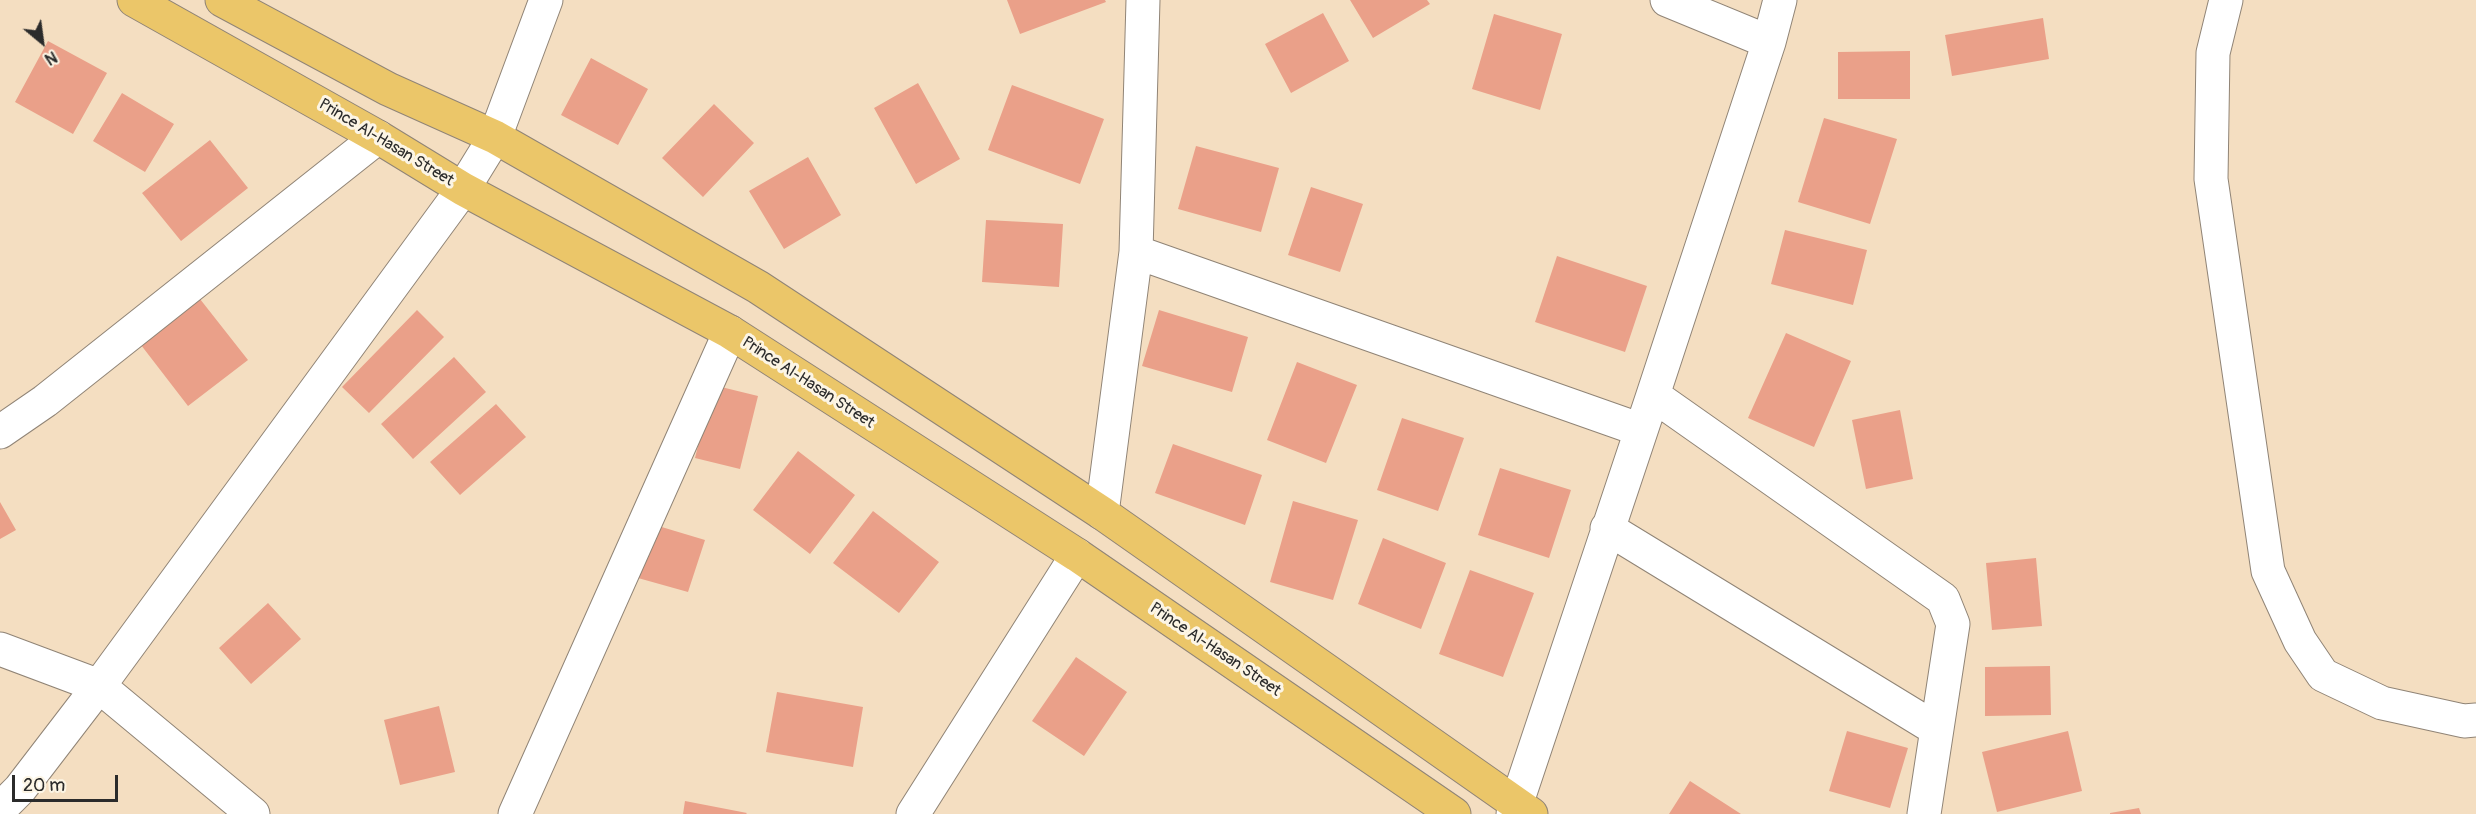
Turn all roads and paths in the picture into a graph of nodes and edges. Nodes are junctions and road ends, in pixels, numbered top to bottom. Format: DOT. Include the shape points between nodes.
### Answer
graph roads {
  1 [pos="134,0"];
  2 [pos="222,0"];
  3 [pos="546,0"];
  4 [pos="1143,0"];
  5 [pos="1667,0"];
  6 [pos="1780,0"];
  7 [pos="2226,0"];
  8 [pos="1769,42"];
  9 [pos="495,136"];
  10 [pos="378,137"];
  11 [pos="463,189"];
  12 [pos="1136,252"];
  13 [pos="729,332"];
  14 [pos="1653,395"];
  15 [pos="1641,430"];
  16 [pos="0,432"];
  17 [pos="1102,513"];
  18 [pos="1607,528"];
  19 [pos="1077,555"];
  20 [pos="0,649"];
  21 [pos="99,687"];
  22 [pos="2476,720"];
  23 [pos="1936,729"];
  24 [pos="0,809"];
  25 [pos="1520,810"];
  26 [pos="253,814"];
  27 [pos="515,814"];
  28 [pos="913,814"];
  29 [pos="1454,814"];
  30 [pos="1924,814"];
  1 -- 10 [label="main road, Prince Al-Hasan Street"];
  2 -- 9 [label="main road" via="388,89"];
  3 -- 9 [label="street"];
  4 -- 12 [label="street"];
  5 -- 8 [label="street"];
  6 -- 8 [label="street"];
  7 -- 22 [label="street" via="2213,53 2211,179 2268,571 2300,641 2323,675 2382,704"];
  8 -- 14 [label="street"];
  9 -- 11 [label="street"];
  9 -- 17 [label="main road" via="758,287"];
  10 -- 11 [label="main road, Prince Al-Hasan Street"];
  10 -- 16 [label="street" via="45,401"];
  11 -- 13 [label="main road, Prince Al-Hasan Street"];
  11 -- 21 [label="street"];
  12 -- 15 [label="street"];
  12 -- 17 [label="street"];
  13 -- 19 [label="main road, Prince Al-Hasan Street"];
  13 -- 27 [label="street"];
  14 -- 15 [label="street"];
  14 -- 23 [label="street" via="1943,599 1953,624"];
  15 -- 18 [label="street"];
  17 -- 25 [label="main road"];
  18 -- 23 [label="street"];
  18 -- 25 [label="street"];
  19 -- 28 [label="street"];
  19 -- 29 [label="main road, Prince Al-Hasan Street"];
  20 -- 21 [label="street"];
  21 -- 24 [label="street"];
  21 -- 26 [label="street"];
  23 -- 30 [label="street"];
}
